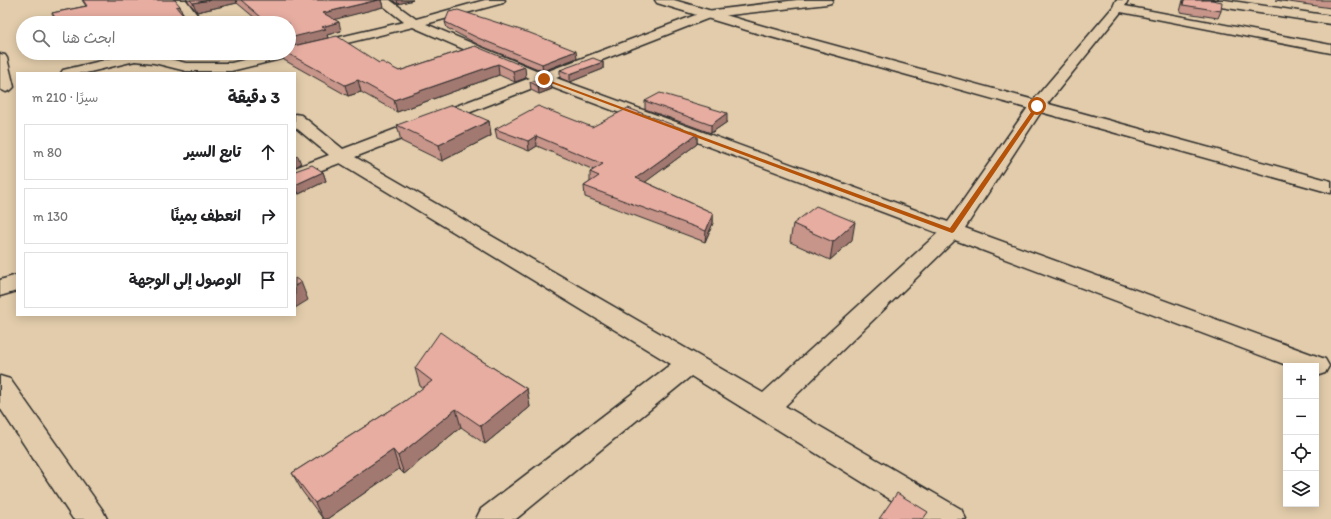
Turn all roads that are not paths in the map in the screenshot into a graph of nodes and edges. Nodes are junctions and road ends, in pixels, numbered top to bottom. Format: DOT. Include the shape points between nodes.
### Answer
graph roads {
  1 [pos="180,0"];
  2 [pos="382,0"];
  3 [pos="499,0"];
  4 [pos="662,0"];
  5 [pos="825,0"];
  6 [pos="1201,0"];
  7 [pos="1120,4"];
  8 [pos="710,14"];
  9 [pos="193,16"];
  10 [pos="1331,20"];
  11 [pos="414,23"];
  12 [pos="1331,49"];
  13 [pos="296,54"];
  14 [pos="0,58"];
  15 [pos="122,60"];
  16 [pos="158,60"];
  17 [pos="226,60"];
  18 [pos="273,60"];
  19 [pos="235,70"];
  20 [pos="72,72"];
  21 [pos="544,79"];
  22 [pos="8,87"];
  23 [pos="1037,106"];
  24 [pos="296,120"];
  25 [pos="341,156"];
  26 [pos="296,174"];
  27 [pos="1331,187"];
  28 [pos="952,231"];
  29 [pos="16,282"];
  30 [pos="0,288"];
  31 [pos="1308,363"];
  32 [pos="689,364"];
  33 [pos="1319,367"];
  34 [pos="1331,372"];
  35 [pos="0,386"];
  36 [pos="766,407"];
  37 [pos="91,519"];
  38 [pos="492,519"];
  39 [pos="950,519"];
  1 -- 9 [label="street"];
  2 -- 11 [label="street"];
  3 -- 11 [label="street"];
  4 -- 8 [label="street"];
  5 -- 8 [label="street"];
  6 -- 10 [label="street"];
  7 -- 12 [label="street"];
  7 -- 23 [label="street"];
  8 -- 21 [label="street"];
  8 -- 23 [label="street"];
  11 -- 13 [label="street"];
  11 -- 21 [label="street"];
  14 -- 22 [label="street"];
  15 -- 20 [label="street"];
  16 -- 19 [label="street" via="186,67"];
  17 -- 19 [label="street"];
  18 -- 19 [label="street"];
  21 -- 25 [label="street"];
  21 -- 28 [label="street"];
  23 -- 27 [label="street"];
  23 -- 28 [label="street"];
  24 -- 25 [label="street"];
  25 -- 26 [label="street"];
  25 -- 32 [label="street"];
  28 -- 31 [label="street"];
  28 -- 36 [label="street"];
  29 -- 30 [label="street"];
  32 -- 36 [label="street"];
  32 -- 38 [label="street"];
  33 -- 34 [label="street"];
  35 -- 37 [label="street"];
  36 -- 39 [label="street"];
}
